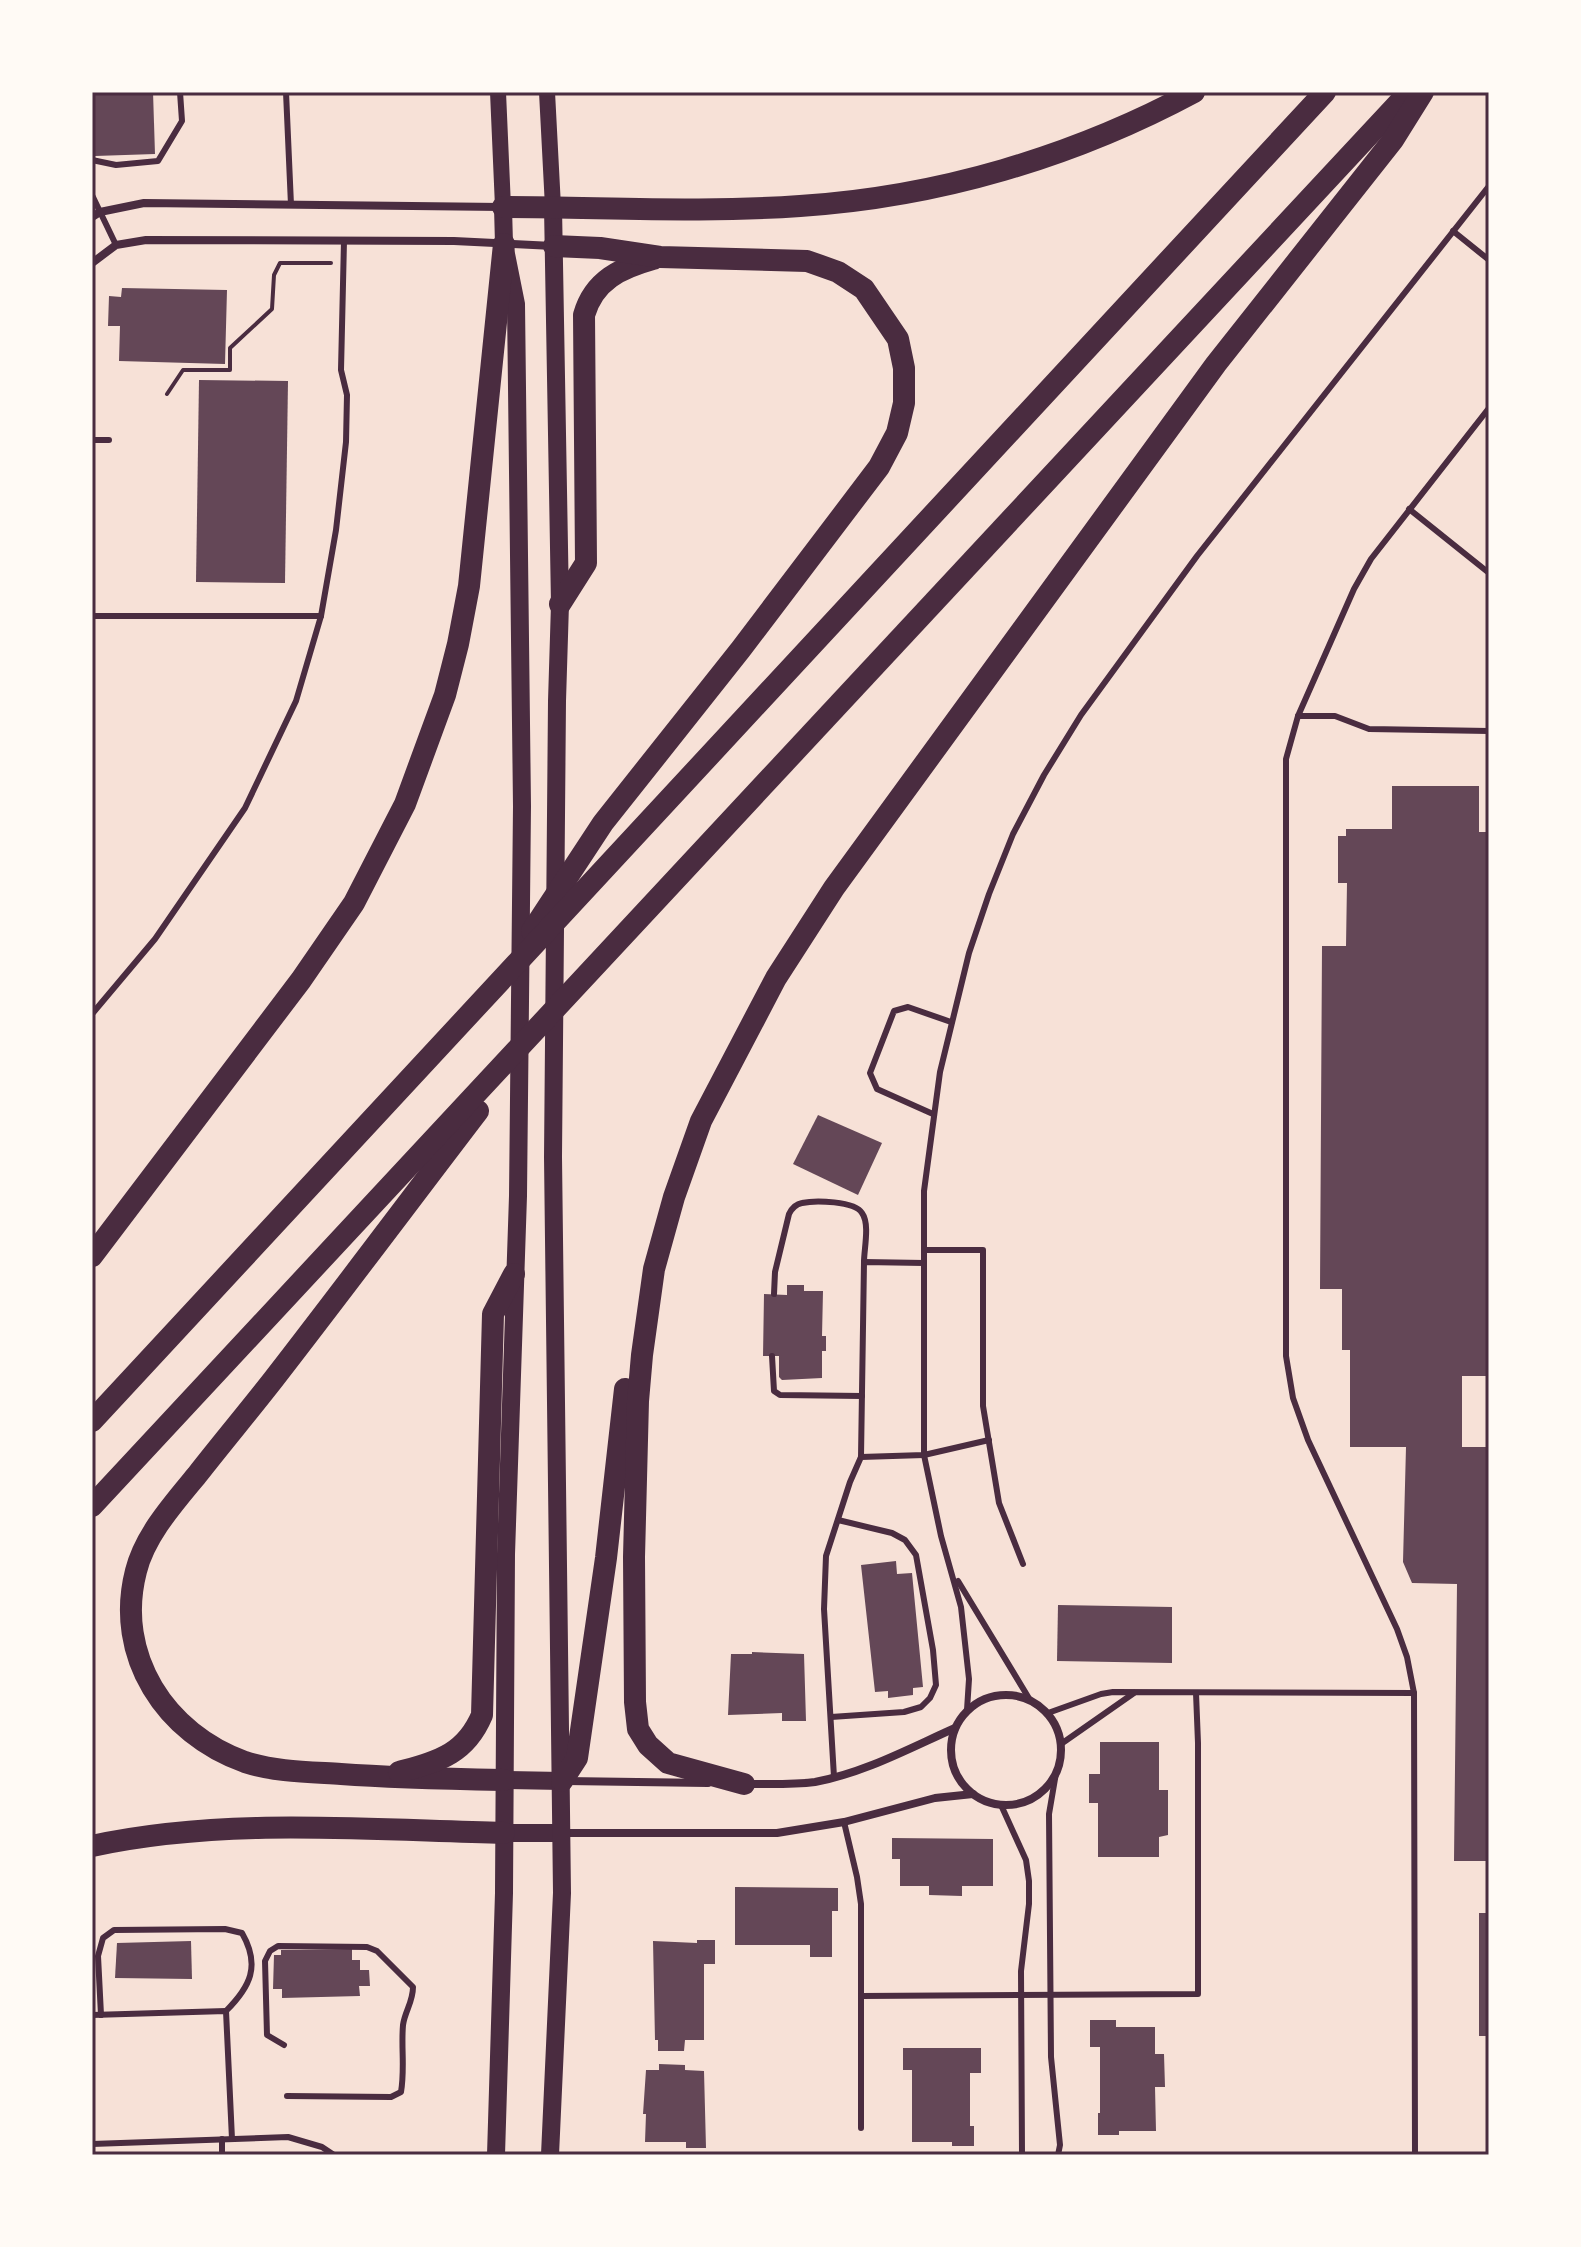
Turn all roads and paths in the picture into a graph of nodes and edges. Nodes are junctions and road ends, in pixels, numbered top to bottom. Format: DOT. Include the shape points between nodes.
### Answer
graph roads {
  1 [pos="180,92"];
  2 [pos="286,92"];
  3 [pos="498,92"];
  4 [pos="547,92"];
  5 [pos="1194,92"];
  6 [pos="1325,92"];
  7 [pos="1409,92"];
  8 [pos="1423,92"];
  9 [pos="92,160"];
  10 [pos="1489,186"];
  11 [pos="92,195"];
  12 [pos="291,205"];
  13 [pos="503,207"];
  14 [pos="553,207"];
  15 [pos="96,214"];
  16 [pos="1453,231"];
  17 [pos="344,241"];
  18 [pos="504,244"];
  19 [pos="116,245"];
  20 [pos="554,246"];
  21 [pos="660,257"];
  22 [pos="1489,260"];
  23 [pos="92,263"];
  24 [pos="343,263"];
  25 [pos="167,394"];
  26 [pos="1489,408"];
  27 [pos="92,440"];
  28 [pos="109,440"];
  29 [pos="1409,509"];
  30 [pos="1489,573"];
  31 [pos="560,604"];
  32 [pos="92,616"];
  33 [pos="321,616"];
  34 [pos="1298,716"];
  35 [pos="1489,731"];
  36 [pos="497,984"];
  37 [pos="554,1011"];
  38 [pos="92,1014"];
  39 [pos="951,1022"];
  40 [pos="933,1114"];
  41 [pos="924,1250"];
  42 [pos="92,1256"];
  43 [pos="864,1262"];
  44 [pos="924,1263"];
  45 [pos="654,1269"];
  46 [pos="514,1274"];
  47 [pos="774,1294"];
  48 [pos="772,1356"];
  49 [pos="862,1396"];
  50 [pos="92,1421"];
  51 [pos="989,1440"];
  52 [pos="924,1455"];
  53 [pos="861,1457"];
  54 [pos="92,1506"];
  55 [pos="838,1520"];
  56 [pos="1023,1564"];
  57 [pos="954,1575"];
  58 [pos="1134,1693"];
  59 [pos="1196,1693"];
  60 [pos="1414,1693"];
  61 [pos="1030,1700"];
  62 [pos="967,1710"];
  63 [pos="1048,1713"];
  64 [pos="831,1717"];
  65 [pos="955,1728"];
  66 [pos="1061,1744"];
  67 [pos="1056,1773"];
  68 [pos="382,1777"];
  69 [pos="834,1777"];
  70 [pos="504,1780"];
  71 [pos="562,1781"];
  72 [pos="744,1784"];
  73 [pos="973,1794"];
  74 [pos="1001,1805"];
  75 [pos="844,1822"];
  76 [pos="504,1833"];
  77 [pos="562,1833"];
  78 [pos="92,1846"];
  79 [pos="1052,1995"];
  80 [pos="861,1996"];
  81 [pos="1020,1996"];
  82 [pos="226,2011"];
  83 [pos="92,2015"];
  84 [pos="101,2015"];
  85 [pos="284,2045"];
  86 [pos="287,2096"];
  87 [pos="861,2128"];
  88 [pos="222,2139"];
  89 [pos="232,2139"];
  90 [pos="92,2144"];
  91 [pos="222,2155"];
  92 [pos="334,2155"];
  93 [pos="496,2155"];
  94 [pos="550,2155"];
  95 [pos="1022,2155"];
  96 [pos="1058,2155"];
  97 [pos="1415,2155"];
  1 -- 9 [label="lane" via="182,121 158,161 116,165"];
  2 -- 12 [label="lane"];
  3 -- 13 [label="main road"];
  4 -- 14 [label="main road"];
  5 -- 14 [label="highway" via="1061,153 902,192 801,206"];
  6 -- 36 [label="highway"];
  7 -- 37 [label="highway"];
  8 -- 45 [label="highway" via="1393,140 1216,364 834,888 776,978 701,1121"];
  10 -- 16 [label="lane"];
  11 -- 15 [label="lane"];
  12 -- 13 [label="street"];
  12 -- 15 [label="street" via="144,203"];
  13 -- 14 [label="highway"];
  13 -- 18 [label="main road"];
  14 -- 20 [label="main road"];
  15 -- 19 [label="lane"];
  16 -- 22 [label="lane"];
  16 -- 39 [label="lane" via="1197,556 1074,727 1013,834 969,953"];
  17 -- 18 [label="street"];
  17 -- 19 [label="street" via="146,240"];
  17 -- 24 [label="lane"];
  18 -- 20 [label="street"];
  18 -- 42 [label="highway" via="469,586 445,695 405,804 354,903 301,980"];
  18 -- 46 [label="main road" via="516,304 522,806"];
  19 -- 23 [label="street"];
  20 -- 21 [label="highway"];
  20 -- 31 [label="main road"];
  21 -- 31 [label="highway" via="610,275 586,307 586,563"];
  21 -- 36 [label="highway" via="807,261 838,272 864,289 898,339 904,403 897,433 879,467 603,823"];
  24 -- 25 [label="path" via="280,263 272,309 230,348 230,370 183,370"];
  24 -- 33 [label="lane" via="346,442"];
  26 -- 29 [label="lane"];
  27 -- 28 [label="lane"];
  29 -- 30 [label="lane"];
  29 -- 34 [label="lane" via="1354,589"];
  31 -- 71 [label="main road" via="553,1157"];
  32 -- 33 [label="lane"];
  33 -- 38 [label="lane" via="296,701 245,808 155,939"];
  34 -- 35 [label="lane" via="1335,716 1369,729"];
  34 -- 60 [label="lane" via="1286,759 1286,1356 1308,1440 1397,1629"];
  36 -- 50 [label="highway"];
  37 -- 54 [label="highway"];
  37 -- 68 [label="highway" via="165,1514 136,1571 133,1642 150,1683 183,1728 213,1749 275,1770"];
  39 -- 40 [label="lane"];
  39 -- 40 [label="lane" via="908,1007 894,1011 870,1073 877,1089"];
  40 -- 41 [label="lane"];
  41 -- 44 [label="lane"];
  41 -- 51 [label="lane" via="983,1250 983,1406"];
  43 -- 44 [label="lane"];
  43 -- 47 [label="lane" via="865,1217 860,1209 801,1203 789,1214"];
  43 -- 49 [label="lane"];
  44 -- 52 [label="lane"];
  45 -- 71 [label="highway" via="641,1293 629,1352 577,1758"];
  45 -- 72 [label="highway" via="638,1401 638,1729 668,1763"];
  46 -- 68 [label="highway" via="493,1314 482,1715 470,1739 453,1753"];
  46 -- 70 [label="main road"];
  48 -- 49 [label="lane" via="771,1382 780,1395"];
  49 -- 53 [label="lane"];
  51 -- 52 [label="lane"];
  51 -- 56 [label="lane" via="999,1503"];
  52 -- 53 [label="lane"];
  52 -- 57 [label="lane"];
  53 -- 55 [label="lane"];
  55 -- 64 [label="lane" via="826,1556 824,1609"];
  55 -- 64 [label="lane" via="892,1533 916,1555 936,1685 921,1707"];
  57 -- 61 [label="lane"];
  57 -- 62 [label="lane" via="967,1656"];
  58 -- 59 [label="lane"];
  58 -- 63 [label="lane" via="1101,1694"];
  58 -- 66 [label="lane"];
  59 -- 60 [label="lane"];
  59 -- 79 [label="lane" via="1198,1994"];
  60 -- 97 [label="lane"];
  61 -- 62 [label="street" via="997,1695"];
  61 -- 63 [label="street"];
  62 -- 65 [label="street"];
  63 -- 66 [label="street"];
  64 -- 69 [label="lane"];
  65 -- 69 [label="street"];
  65 -- 73 [label="street" via="952,1764"];
  66 -- 67 [label="street"];
  67 -- 74 [label="street" via="1033,1798"];
  67 -- 79 [label="lane" via="1049,1814"];
  68 -- 70 [label="highway"];
  69 -- 72 [label="street" via="784,1785"];
  70 -- 71 [label="main road"];
  70 -- 76 [label="main road"];
  71 -- 72 [label="street"];
  71 -- 77 [label="main road"];
  73 -- 74 [label="street"];
  73 -- 75 [label="street" via="935,1798"];
  74 -- 81 [label="lane" via="1026,1860 1029,1881"];
  75 -- 77 [label="street" via="777,1833"];
  75 -- 80 [label="lane" via="861,1904"];
  76 -- 77 [label="main road"];
  76 -- 78 [label="highway" via="248,1829"];
  76 -- 93 [label="main road"];
  77 -- 94 [label="main road"];
  79 -- 81 [label="lane"];
  79 -- 96 [label="lane"];
  80 -- 81 [label="lane"];
  80 -- 87 [label="lane"];
  81 -- 95 [label="lane"];
  82 -- 84 [label="lane"];
  82 -- 84 [label="lane" via="250,1982 250,1946 242,1933 114,1930 103,1938 98,1956"];
  82 -- 89 [label="lane"];
  83 -- 84 [label="lane"];
  85 -- 86 [label="lane" via="267,2035 265,1961 278,1946 367,1947 413,1987 403,2022 401,2092 391,2097"];
  88 -- 89 [label="lane"];
  88 -- 90 [label="lane"];
  88 -- 91 [label="lane"];
  89 -- 92 [label="lane" via="288,2137"];
}
